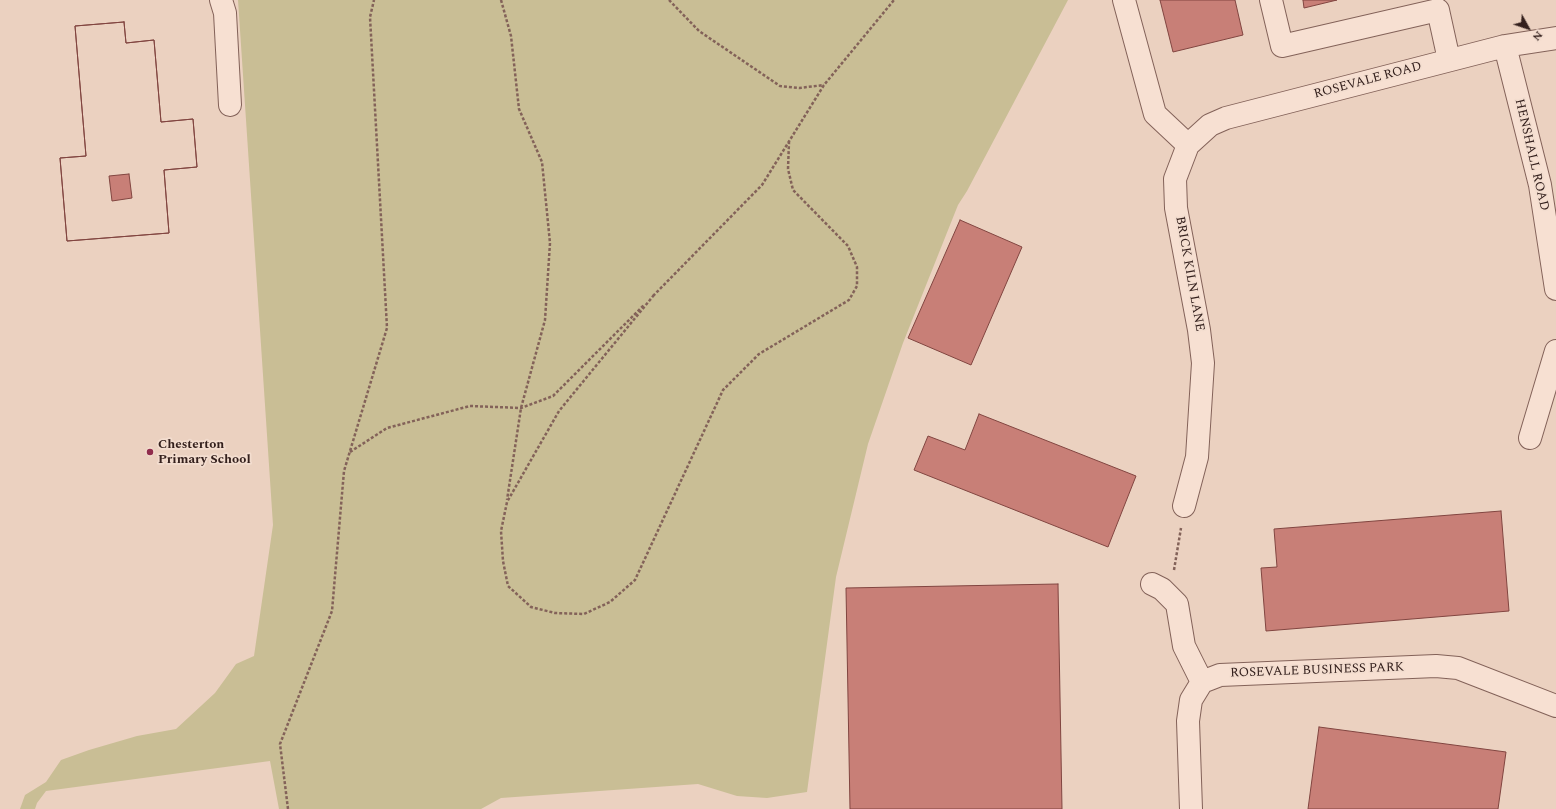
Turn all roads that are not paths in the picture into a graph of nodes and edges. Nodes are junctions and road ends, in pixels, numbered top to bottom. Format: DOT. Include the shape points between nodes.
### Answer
graph roads {
  1 [pos="221,0"];
  2 [pos="1124,0"];
  3 [pos="1271,0"];
  4 [pos="1437,5"];
  5 [pos="1556,38"];
  6 [pos="1505,46"];
  7 [pos="1449,60"];
  8 [pos="230,105"];
  9 [pos="1188,145"];
  10 [pos="1556,289"];
  11 [pos="1556,352"];
  12 [pos="1530,438"];
  13 [pos="1184,506"];
  14 [pos="1152,584"];
  15 [pos="1202,682"];
  16 [pos="1556,706"];
  17 [pos="1191,809"];
  1 -- 8 [label="street" via="225,13"];
  2 -- 9 [label="street" via="1155,114"];
  3 -- 4 [label="street" via="1282,46"];
  4 -- 7 [label="street"];
  5 -- 6 [label="street, ROSEVALE ROAD"];
  6 -- 7 [label="street, ROSEVALE ROAD"];
  6 -- 10 [label="street, HENSHALL ROAD" via="1540,185"];
  7 -- 9 [label="street, ROSEVALE ROAD" via="1226,118 1210,125"];
  9 -- 13 [label="street, BRICK KILN LANE" via="1175,179 1176,208 1203,363 1197,457"];
  11 -- 12 [label="street"];
  14 -- 15 [label="street" via="1170,595 1177,604 1184,646"];
  15 -- 16 [label="street, ROSEVALE BUSINESS PARK" via="1220,675 1436,666 1458,668"];
  15 -- 17 [label="street" via="1191,700 1188,721"];
}
